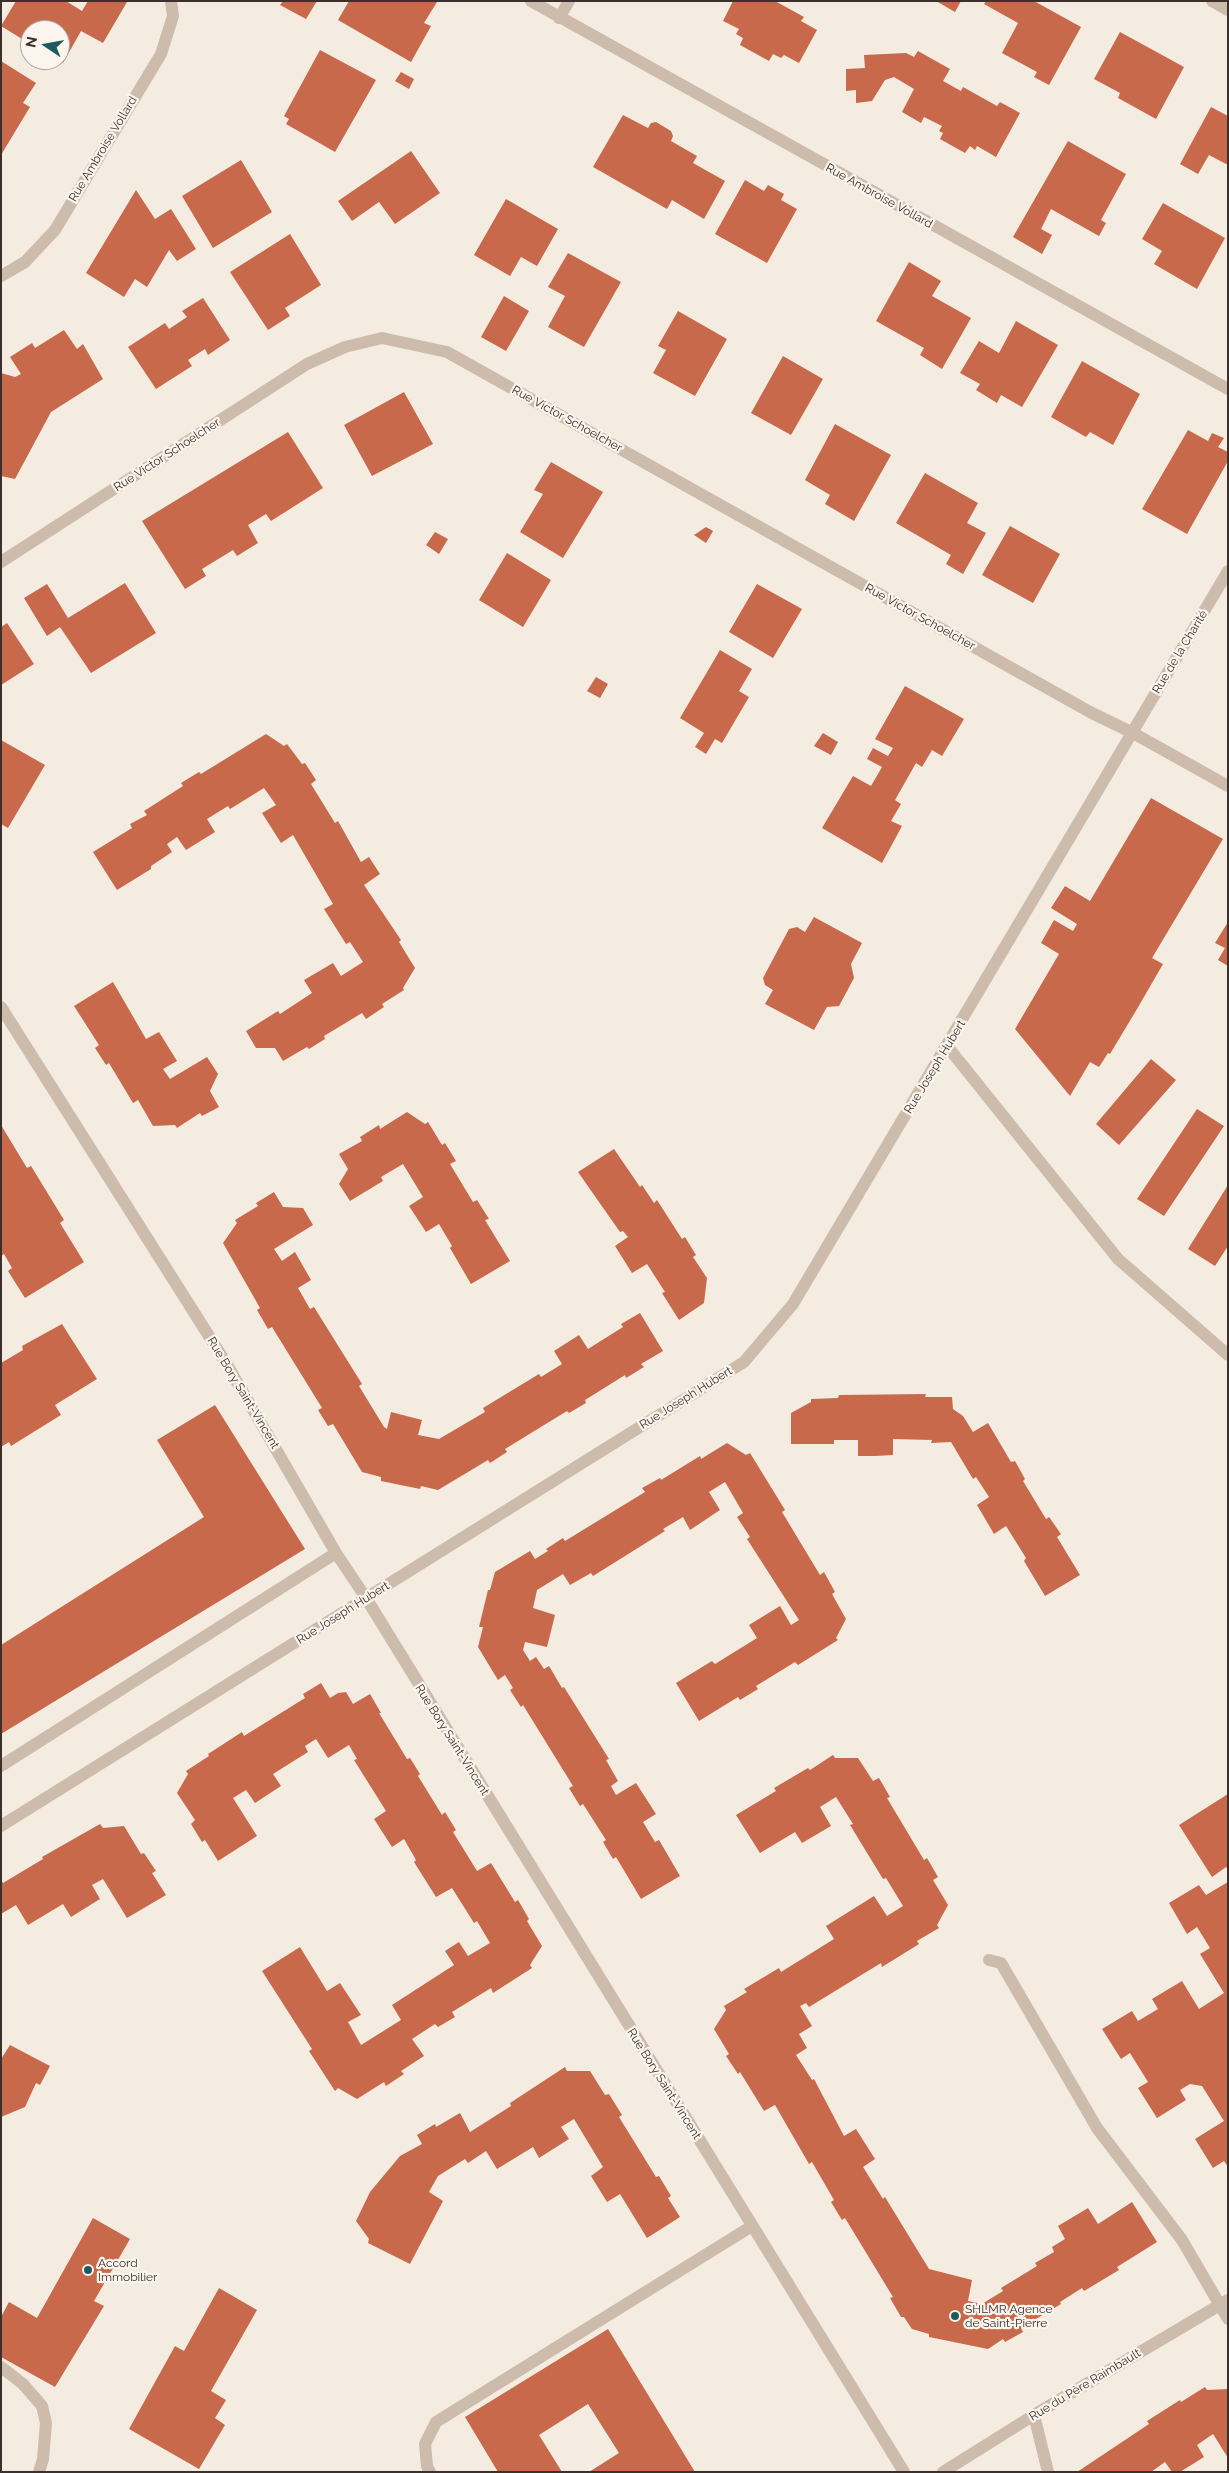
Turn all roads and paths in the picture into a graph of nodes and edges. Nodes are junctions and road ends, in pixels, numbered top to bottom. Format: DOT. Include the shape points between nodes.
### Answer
graph roads {
  1 [pos="171,1"];
  2 [pos="531,1"];
  3 [pos="569,1"];
  4 [pos="1212,1"];
  5 [pos="1228,10"];
  6 [pos="560,18"];
  7 [pos="1,276"];
  8 [pos="1228,389"];
  9 [pos="1,562"];
  10 [pos="1228,571"];
  11 [pos="1133,733"];
  12 [pos="1228,786"];
  13 [pos="1,1007"];
  14 [pos="947,1046"];
  15 [pos="1228,1355"];
  16 [pos="336,1553"];
  17 [pos="366,1598"];
  18 [pos="1,1766"];
  19 [pos="1,1826"];
  20 [pos="989,1960"];
  21 [pos="752,2226"];
  22 [pos="1224,2303"];
  23 [pos="1228,2319"];
  24 [pos="1,2367"];
  25 [pos="1034,2415"];
  26 [pos="39,2472"];
  27 [pos="430,2472"];
  28 [pos="904,2472"];
  29 [pos="943,2472"];
  30 [pos="1048,2472"];
  1 -- 7 [label="street, Rue Ambroise Vollard" via="173,16 161,54 55,230 25,262"];
  2 -- 6 [label="street, Rue Ambroise Vollard"];
  3 -- 6 [label="street"];
  4 -- 5 [label="street"];
  6 -- 8 [label="street, Rue Ambroise Vollard"];
  9 -- 11 [label="street, Rue Victor Schoelcher" via="306,364 345,347 382,338 447,352 1090,712"];
  10 -- 11 [label="street, Rue de la Charité"];
  11 -- 12 [label="street, Rue Victor Schoelcher"];
  11 -- 14 [label="street, Rue Joseph Hubert"];
  13 -- 16 [label="street, Rue Bory Saint-Vincent" via="226,1363"];
  14 -- 15 [label="street" via="1118,1259"];
  14 -- 17 [label="street, Rue Joseph Hubert" via="793,1304 744,1362"];
  16 -- 17 [label="street, Rue Bory Saint-Vincent"];
  16 -- 18 [label="street"];
  17 -- 19 [label="street, Rue Joseph Hubert"];
  17 -- 21 [label="street, Rue Bory Saint-Vincent"];
  20 -- 22 [label="street" via="1001,1963 1097,2128 1182,2240"];
  21 -- 27 [label="street" via="436,2422 425,2444"];
  21 -- 28 [label="street, Rue Bory Saint-Vincent"];
  22 -- 23 [label="street"];
  22 -- 25 [label="street, Rue du Père Raimbault"];
  24 -- 26 [label="street" via="23,2384 42,2406 46,2423"];
  25 -- 29 [label="street, Rue du Père Raimbault"];
  25 -- 30 [label="street"];
}
